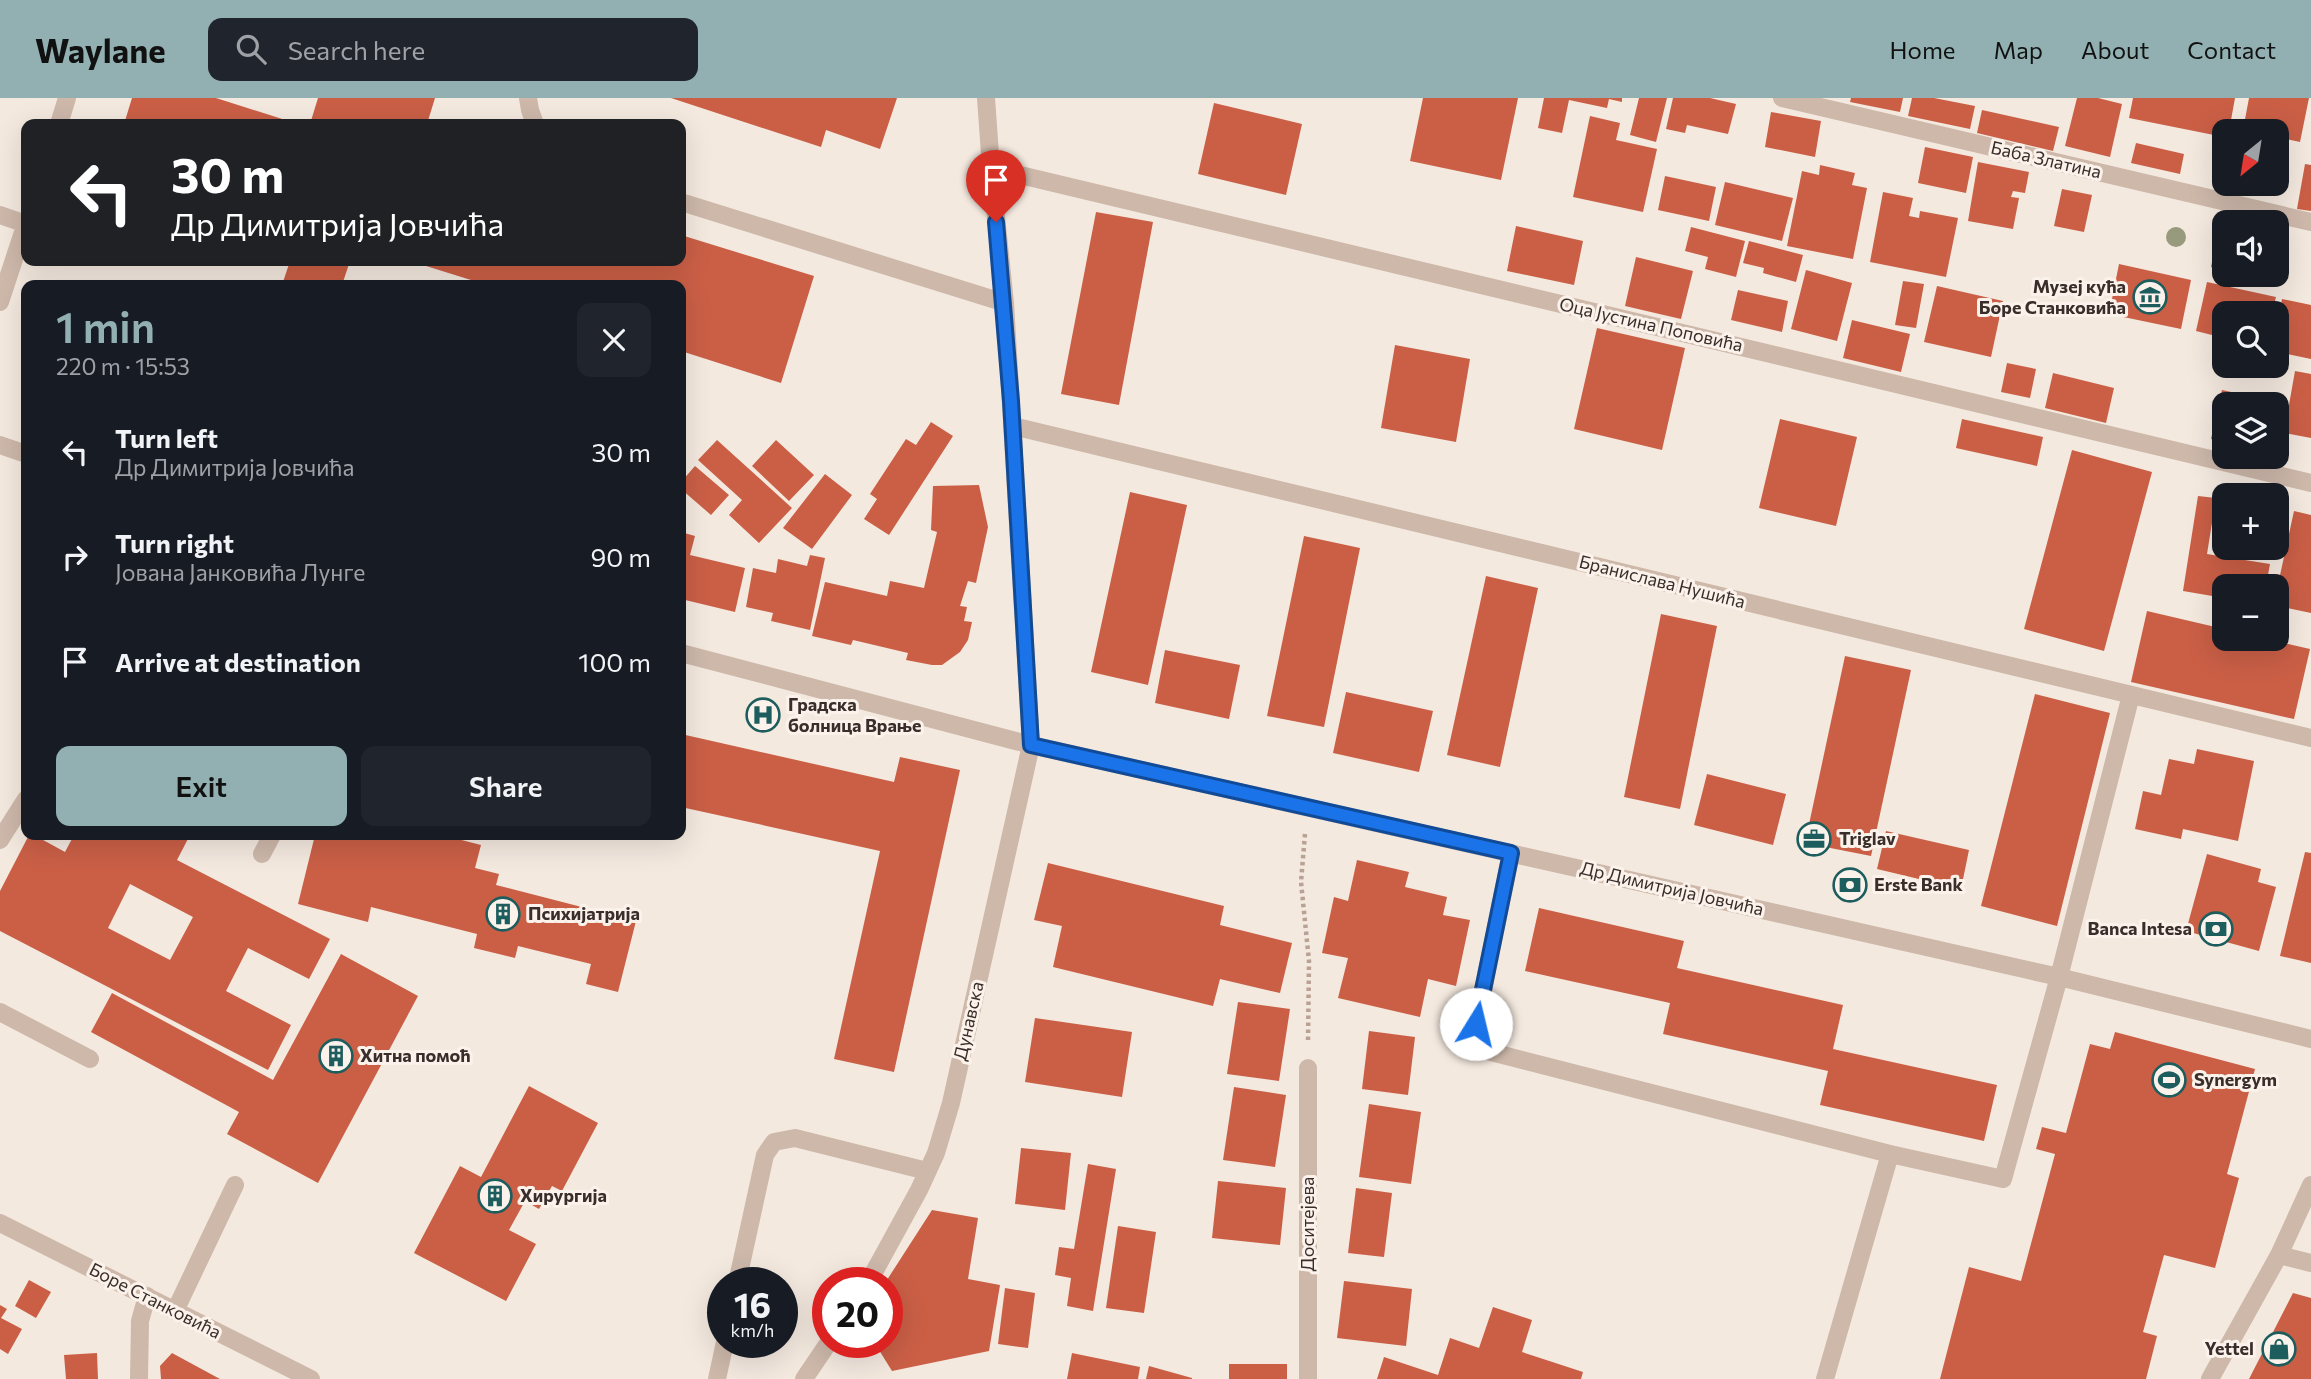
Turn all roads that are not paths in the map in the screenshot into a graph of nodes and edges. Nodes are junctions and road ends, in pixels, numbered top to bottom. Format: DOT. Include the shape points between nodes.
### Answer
graph roads {
  1 [pos="67,98"];
  2 [pos="528,98"];
  3 [pos="986,98"];
  4 [pos="1782,98"];
  5 [pos="61,119"];
  6 [pos="533,119"];
  7 [pos="991,168"];
  8 [pos="686,204"];
  9 [pos="0,215"];
  10 [pos="21,221"];
  11 [pos="2311,222"];
  12 [pos="21,238"];
  13 [pos="0,302"];
  14 [pos="1004,303"];
  15 [pos="1013,426"];
  16 [pos="0,445"];
  17 [pos="21,452"];
  18 [pos="2311,483"];
  19 [pos="686,654"];
  20 [pos="2132,695"];
  21 [pos="2311,738"];
  22 [pos="1031,745"];
  23 [pos="21,807"];
  24 [pos="0,840"];
  25 [pos="269,840"];
  26 [pos="1511,853"];
  27 [pos="262,854"];
  28 [pos="2059,977"];
  29 [pos="0,1012"];
  30 [pos="2311,1039"];
  31 [pos="90,1059"];
  32 [pos="1308,1068"];
  33 [pos="1890,1154"];
  34 [pos="928,1171"];
  35 [pos="235,1185"];
  36 [pos="2311,1185"];
  37 [pos="0,1223"];
  38 [pos="2279,1255"];
  39 [pos="2311,1263"];
  40 [pos="740,1267"];
  41 [pos="877,1267"];
  42 [pos="147,1296"];
  43 [pos="175,1311"];
  44 [pos="721,1358"];
  45 [pos="818,1358"];
  46 [pos="139,1379"];
  47 [pos="311,1379"];
  48 [pos="717,1379"];
  49 [pos="804,1379"];
  50 [pos="1308,1379"];
  51 [pos="1825,1379"];
  52 [pos="2210,1379"];
  1 -- 5 [label="street"];
  2 -- 6 [label="street"];
  3 -- 7 [label="street, Дунавска"];
  4 -- 11 [label="street, Баба Златина"];
  7 -- 14 [label="street, Дунавска"];
  7 -- 18 [label="street, Оца Јустина Поповића"];
  8 -- 14 [label="street"];
  9 -- 10 [label="street"];
  12 -- 13 [label="street"];
  14 -- 15 [label="street, Дунавска"];
  15 -- 20 [label="street, Бранислава Нушића"];
  15 -- 22 [label="street, Дунавска"];
  16 -- 17 [label="street"];
  19 -- 22 [label="street, Др Димитрија Јовчића"];
  20 -- 21 [label="street, Бранислава Нушића"];
  20 -- 28 [label="street"];
  22 -- 26 [label="street, Др Димитрија Јовчића"];
  22 -- 34 [label="street, Дунавска" via="951,1103"];
  23 -- 24 [label="street"];
  25 -- 27 [label="street"];
  26 -- 28 [label="street, Др Димитрија Јовчића"];
  26 -- 33 [label="street" via="1476,1024 1491,1052"];
  28 -- 30 [label="street, Др Димитрија Јовчића"];
  28 -- 33 [label="street" via="2003,1179"];
  29 -- 31 [label="street"];
  32 -- 50 [label="street, Доситејева"];
  33 -- 51 [label="street"];
  34 -- 40 [label="street" via="795,1138 774,1142 765,1154"];
  34 -- 41 [label="street, Дунавска"];
  35 -- 43 [label="street"];
  36 -- 38 [label="street"];
  37 -- 42 [label="street, Боре Станковића"];
  38 -- 39 [label="street"];
  38 -- 52 [label="street"];
  42 -- 43 [label="street, Боре Станковића"];
  42 -- 46 [label="street" via="140,1321"];
  43 -- 47 [label="street, Боре Станковића"];
  44 -- 48 [label="street"];
  45 -- 49 [label="street"];
}
